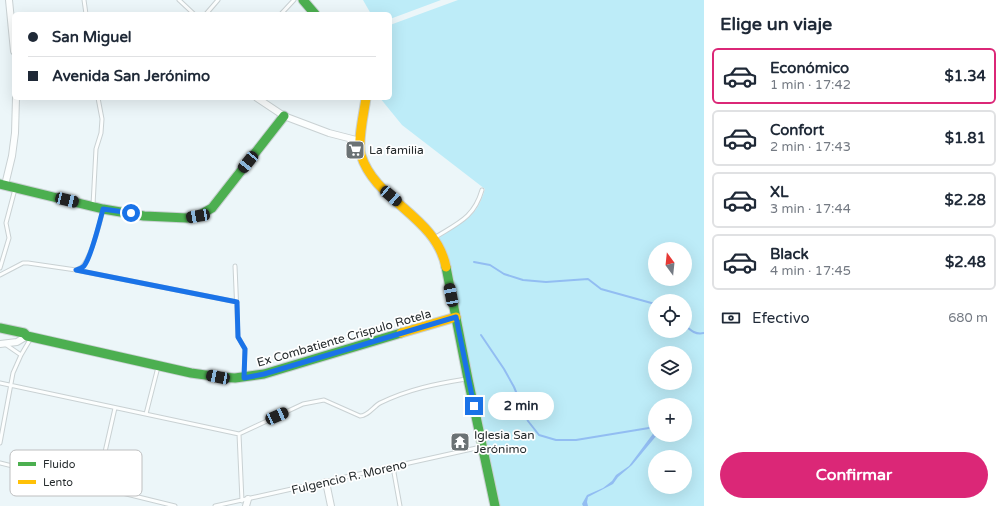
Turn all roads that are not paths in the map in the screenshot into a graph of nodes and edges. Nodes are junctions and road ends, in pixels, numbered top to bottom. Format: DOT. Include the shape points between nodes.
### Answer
graph roads {
  1 [pos="9,0"];
  2 [pos="84,0"];
  3 [pos="179,0"];
  4 [pos="218,0"];
  5 [pos="294,0"];
  6 [pos="304,0"];
  7 [pos="86,12"];
  8 [pos="192,12"];
  9 [pos="208,12"];
  10 [pos="283,12"];
  11 [pos="313,12"];
  12 [pos="12,31"];
  13 [pos="16,100"];
  14 [pos="98,100"];
  15 [pos="260,100"];
  16 [pos="366,100"];
  17 [pos="284,116"];
  18 [pos="360,141"];
  19 [pos="2,185"];
  20 [pos="15,187"];
  21 [pos="482,190"];
  22 [pos="92,207"];
  23 [pos="103,209"];
  24 [pos="434,238"];
  25 [pos="235,266"];
  26 [pos="0,268"];
  27 [pos="76,270"];
  28 [pos="0,275"];
  29 [pos="237,302"];
  30 [pos="456,317"];
  31 [pos="0,328"];
  32 [pos="30,337"];
  33 [pos="3,344"];
  34 [pos="20,355"];
  35 [pos="158,365"];
  36 [pos="244,378"];
  37 [pos="468,379"];
  38 [pos="0,383"];
  39 [pos="10,386"];
  40 [pos="115,408"];
  41 [pos="146,414"];
  42 [pos="239,434"];
  43 [pos="0,443"];
  44 [pos="483,447"];
  45 [pos="105,450"];
  46 [pos="0,463"];
  47 [pos="10,465"];
  48 [pos="393,467"];
  49 [pos="326,482"];
  50 [pos="134,496"];
  51 [pos="245,502"];
  52 [pos="175,506"];
  53 [pos="215,506"];
  54 [pos="331,506"];
  55 [pos="400,506"];
  56 [pos="495,506"];
  1 -- 12 [label="street"];
  2 -- 7 [label="lane"];
  3 -- 8 [label="lane"];
  4 -- 9 [label="lane"];
  5 -- 10 [label="lane"];
  6 -- 11 [label="street"];
  13 -- 19 [label="street" via="16,132 12,156"];
  14 -- 22 [label="lane" via="102,119 96,149"];
  15 -- 17 [label="street"];
  16 -- 18 [label="street"];
  17 -- 18 [label="street" via="329,133"];
  17 -- 23 [label="street" via="212,208 206,212 198,216 178,218 144,216"];
  18 -- 24 [label="street" via="362,155 373,179"];
  19 -- 20 [label="street"];
  20 -- 22 [label="street"];
  20 -- 26 [label="lane" via="6,223 9,238"];
  21 -- 24 [label="lane" via="475,209"];
  22 -- 23 [label="street"];
  23 -- 27 [label="lane" via="86,263 81,269"];
  24 -- 30 [label="street" via="445,261"];
  25 -- 29 [label="lane"];
  27 -- 28 [label="lane" via="23,263"];
  27 -- 29 [label="lane"];
  29 -- 36 [label="lane" via="238,337 245,349"];
  30 -- 36 [label="street, Ex Combatiente Crispulo Rotela"];
  30 -- 37 [label="street"];
  31 -- 32 [label="street, Ex Combatiente Crispulo Rotela" via="24,333"];
  32 -- 33 [label="street"];
  32 -- 34 [label="lane"];
  32 -- 35 [label="street, Ex Combatiente Crispulo Rotela"];
  33 -- 34 [label="lane"];
  34 -- 39 [label="lane"];
  35 -- 36 [label="street, Ex Combatiente Crispulo Rotela" via="218,377"];
  35 -- 41 [label="lane"];
  37 -- 42 [label="lane" via="415,389 379,404 363,416 327,401 306,403"];
  37 -- 44 [label="street"];
  38 -- 39 [label="lane"];
  39 -- 40 [label="lane"];
  39 -- 43 [label="lane"];
  40 -- 41 [label="lane"];
  40 -- 45 [label="lane"];
  41 -- 42 [label="lane"];
  42 -- 51 [label="lane"];
  44 -- 48 [label="lane, Fulgencio R. Moreno"];
  44 -- 56 [label="street"];
  46 -- 47 [label="lane"];
  48 -- 49 [label="lane, Fulgencio R. Moreno"];
  48 -- 55 [label="lane"];
  49 -- 51 [label="lane, Fulgencio R. Moreno"];
  49 -- 54 [label="street"];
  50 -- 52 [label="lane"];
  51 -- 53 [label="lane, Fulgencio R. Moreno"];
}
